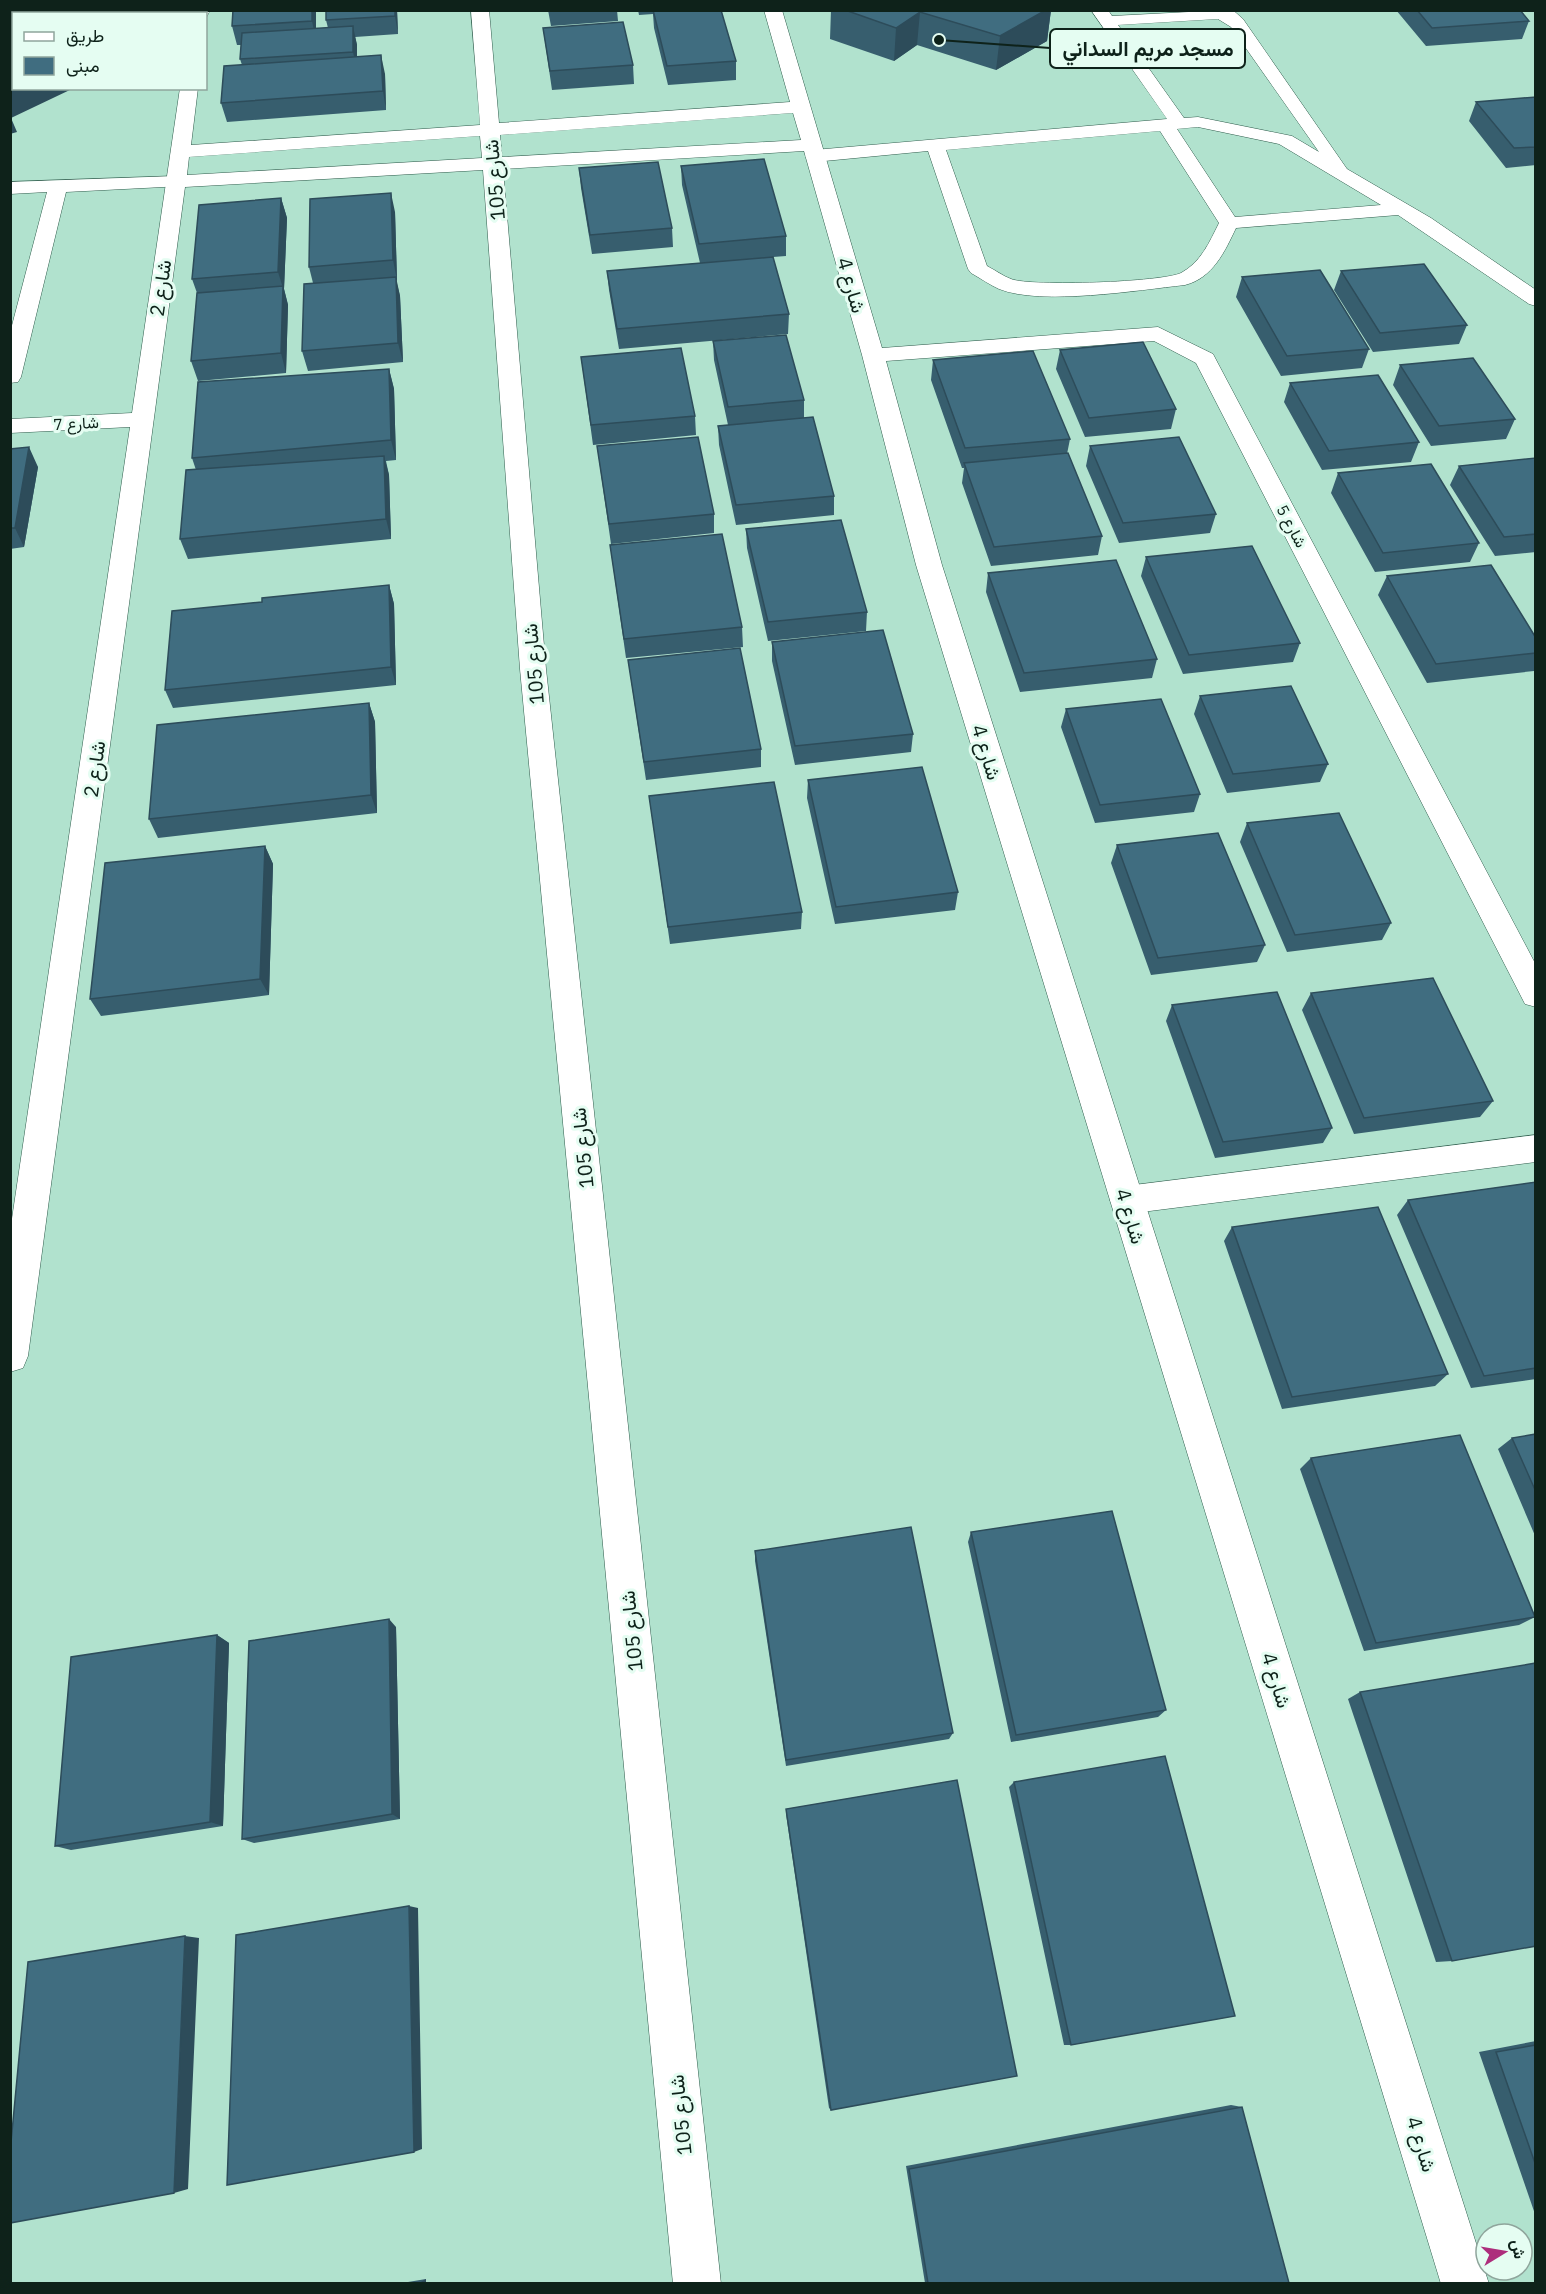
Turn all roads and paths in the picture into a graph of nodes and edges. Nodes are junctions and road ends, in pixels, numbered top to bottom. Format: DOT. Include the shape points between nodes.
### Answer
graph roads {
  1 [pos="480,10"];
  2 [pos="773,10"];
  3 [pos="1104,16"];
  4 [pos="189,90"];
  5 [pos="802,107"];
  6 [pos="1172,124"];
  7 [pos="489,130"];
  8 [pos="935,145"];
  9 [pos="813,150"];
  10 [pos="180,152"];
  11 [pos="492,164"];
  12 [pos="1344,175"];
  13 [pos="176,182"];
  14 [pos="58,187"];
  15 [pos="10,188"];
  16 [pos="1401,209"];
  17 [pos="1229,224"];
  18 [pos="1536,300"];
  19 [pos="873,355"];
  20 [pos="10,377"];
  21 [pos="141,419"];
  22 [pos="10,426"];
  23 [pos="1536,995"];
  24 [pos="1536,1148"];
  25 [pos="1126,1200"];
  26 [pos="11,1344"];
  27 [pos="697,2283"];
  28 [pos="1466,2283"];
  1 -- 7 [label="street, شارع 105"];
  2 -- 5 [label="street, شارع 4"];
  3 -- 6 [label="lane"];
  3 -- 12 [label="lane" via="1229,16"];
  4 -- 10 [label="street, شارع 2"];
  5 -- 7 [label="street"];
  5 -- 9 [label="street, شارع 4"];
  6 -- 8 [label="lane"];
  6 -- 12 [label="lane" via="1198,122 1285,140"];
  6 -- 17 [label="lane"];
  7 -- 10 [label="street"];
  7 -- 11 [label="street, شارع 105"];
  8 -- 9 [label="lane"];
  8 -- 17 [label="lane" via="978,269 1007,285 1057,290 1185,279 1211,259"];
  9 -- 11 [label="street"];
  9 -- 19 [label="street, شارع 4"];
  10 -- 13 [label="street, شارع 2"];
  11 -- 13 [label="street"];
  11 -- 27 [label="street, شارع 105" via="533,669"];
  12 -- 16 [label="lane"];
  13 -- 14 [label="lane"];
  13 -- 21 [label="street, شارع 2"];
  14 -- 15 [label="lane"];
  14 -- 20 [label="lane"];
  16 -- 17 [label="lane"];
  16 -- 18 [label="lane"];
  19 -- 23 [label="street, شارع 5" via="1158,334 1204,359"];
  19 -- 25 [label="street, شارع 4" via="929,565"];
  21 -- 22 [label="street, شارع 7"];
  21 -- 26 [label="street, شارع 2"];
  24 -- 25 [label="lane"];
  25 -- 28 [label="street, شارع 4"];
}
